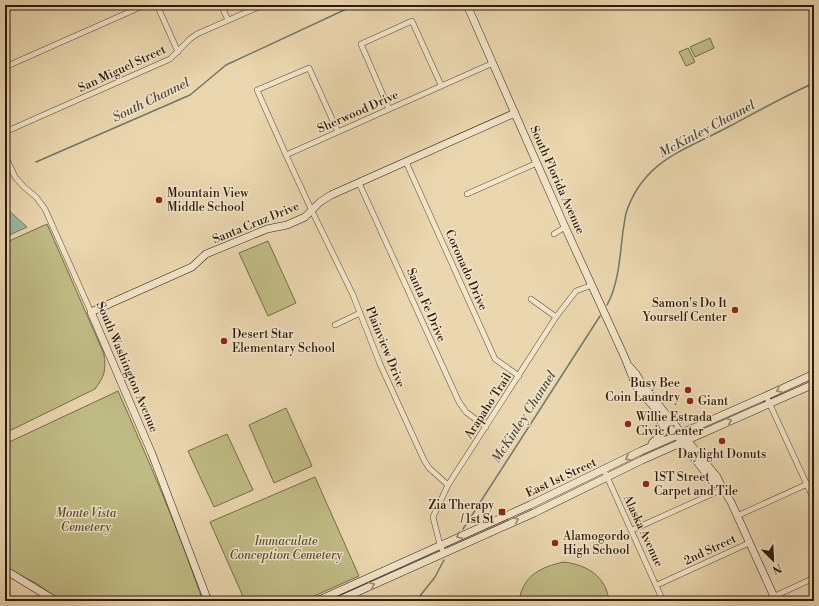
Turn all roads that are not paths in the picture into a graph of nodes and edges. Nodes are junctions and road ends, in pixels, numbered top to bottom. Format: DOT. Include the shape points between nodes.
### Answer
graph roads {
  1 [pos="146,5"];
  2 [pos="157,5"];
  3 [pos="221,5"];
  4 [pos="263,5"];
  5 [pos="467,5"];
  6 [pos="228,20"];
  7 [pos="178,52"];
  8 [pos="493,62"];
  9 [pos="5,68"];
  10 [pos="441,85"];
  11 [pos="389,109"];
  12 [pos="515,113"];
  13 [pos="5,132"];
  14 [pos="338,132"];
  15 [pos="5,154"];
  16 [pos="286,155"];
  17 [pos="406,162"];
  18 [pos="537,163"];
  19 [pos="359,183"];
  20 [pos="467,194"];
  21 [pos="312,211"];
  22 [pos="565,227"];
  23 [pos="554,234"];
  24 [pos="592,284"];
  25 [pos="531,299"];
  26 [pos="90,312"];
  27 [pos="360,313"];
  28 [pos="556,317"];
  29 [pos="335,325"];
  30 [pos="627,364"];
  31 [pos="814,374"];
  32 [pos="519,376"];
  33 [pos="814,384"];
  34 [pos="642,394"];
  35 [pos="768,400"];
  36 [pos="486,427"];
  37 [pos="679,434"];
  38 [pos="684,441"];
  39 [pos="641,451"];
  40 [pos="604,470"];
  41 [pos="608,477"];
  42 [pos="814,481"];
  43 [pos="807,484"];
  44 [pos="448,485"];
  45 [pos="723,489"];
  46 [pos="814,500"];
  47 [pos="737,516"];
  48 [pos="632,530"];
  49 [pos="749,543"];
  50 [pos="440,545"];
  51 [pos="444,553"];
  52 [pos="393,567"];
  53 [pos="5,570"];
  54 [pos="396,575"];
  55 [pos="814,578"];
  56 [pos="657,585"];
  57 [pos="342,590"];
  58 [pos="346,599"];
  59 [pos="775,599"];
  60 [pos="56,601"];
  61 [pos="208,601"];
  62 [pos="318,601"];
  63 [pos="336,601"];
  64 [pos="664,601"];
  65 [pos="764,601"];
  1 -- 9 [label="street"];
  2 -- 7 [label="street"];
  3 -- 6 [label="street"];
  4 -- 6 [label="street, San Miguel Street"];
  5 -- 8 [label="main road, South Florida Avenue"];
  6 -- 7 [label="street, San Miguel Street" via="197,34"];
  7 -- 13 [label="street, San Miguel Street" via="170,59"];
  8 -- 10 [label="street, Sherwood Drive"];
  8 -- 12 [label="main road, South Florida Avenue"];
  10 -- 11 [label="street, Sherwood Drive"];
  10 -- 11 [label="street" via="412,21 361,44"];
  11 -- 14 [label="street, Sherwood Drive"];
  12 -- 17 [label="main road, Santa Cruz Drive"];
  12 -- 18 [label="main road, South Florida Avenue"];
  14 -- 16 [label="street, Sherwood Drive"];
  14 -- 16 [label="street" via="309,68 257,90"];
  15 -- 26 [label="street, South Washington Avenue" via="15,177 45,209"];
  16 -- 21 [label="street"];
  17 -- 19 [label="main road, Santa Cruz Drive"];
  17 -- 32 [label="street, Coronado Drive" via="495,359"];
  18 -- 20 [label="street"];
  18 -- 22 [label="main road, South Florida Avenue"];
  19 -- 21 [label="main road, Santa Cruz Drive" via="331,195"];
  19 -- 36 [label="street, Santa Fe Drive" via="459,402 466,412"];
  21 -- 26 [label="main road, Santa Cruz Drive" via="287,225 267,229 206,254 192,267"];
  21 -- 27 [label="street, Plainview Drive"];
  22 -- 23 [label="street"];
  22 -- 24 [label="main road, South Florida Avenue"];
  24 -- 28 [label="street, Arapaho Trail" via="576,291"];
  24 -- 30 [label="main road, South Florida Avenue"];
  25 -- 28 [label="street"];
  26 -- 61 [label="main road, South Washington Avenue" via="152,454"];
  27 -- 29 [label="street"];
  27 -- 44 [label="street, Plainview Drive" via="380,364 424,460"];
  28 -- 32 [label="street, Arapaho Trail"];
  30 -- 34 [label="main road, South Florida Avenue"];
  30 -- 37 [label="main road, South Florida Avenue"];
  31 -- 35 [label="main road, East 1st Street, one-way"];
  32 -- 36 [label="street, Arapaho Trail"];
  33 -- 35 [label="main road, East 1st Street"];
  34 -- 37 [label="main road, South Florida Avenue"];
  34 -- 39 [label="main road" via="664,428 663,433"];
  35 -- 37 [label="main road, East 1st Street"];
  38 -- 35 [label="main road, East 1st Street, one-way"];
  35 -- 43 [label="street"];
  36 -- 44 [label="street, Arapaho Trail"];
  37 -- 38 [label="main road"];
  37 -- 39 [label="main road, East 1st Street"];
  38 -- 41 [label="main road, East 1st Street"];
  38 -- 45 [label="main road" via="717,477"];
  39 -- 40 [label="main road, East 1st Street, one-way"];
  40 -- 41 [label="street, Alaska Avenue"];
  40 -- 50 [label="main road, East 1st Street, one-way"];
  41 -- 48 [label="street, Alaska Avenue"];
  51 -- 41 [label="main road, East 1st Street, one-way"];
  42 -- 43 [label="street, 2nd Street"];
  43 -- 46 [label="street"];
  43 -- 47 [label="street, 2nd Street"];
  44 -- 50 [label="street, Arapaho Trail" via="433,516"];
  45 -- 47 [label="main road" via="732,502"];
  45 -- 48 [label="street"];
  47 -- 49 [label="main road"];
  48 -- 56 [label="street, Alaska Avenue"];
  49 -- 56 [label="street, 2nd Street"];
  49 -- 59 [label="main road"];
  50 -- 51 [label="street, Arapaho Trail"];
  50 -- 52 [label="main road, East 1st Street"];
  51 -- 54 [label="main road, East 1st Street"];
  52 -- 54 [label="street"];
  52 -- 57 [label="main road, East 1st Street"];
  53 -- 60 [label="main road"];
  58 -- 54 [label="main road, East 1st Street, one-way"];
  55 -- 59 [label="street"];
  56 -- 64 [label="street, Alaska Avenue"];
  57 -- 58 [label="main road"];
  57 -- 62 [label="main road, East 1st Street"];
  58 -- 63 [label="main road, East 1st Street"];
  59 -- 65 [label="street"];
}
